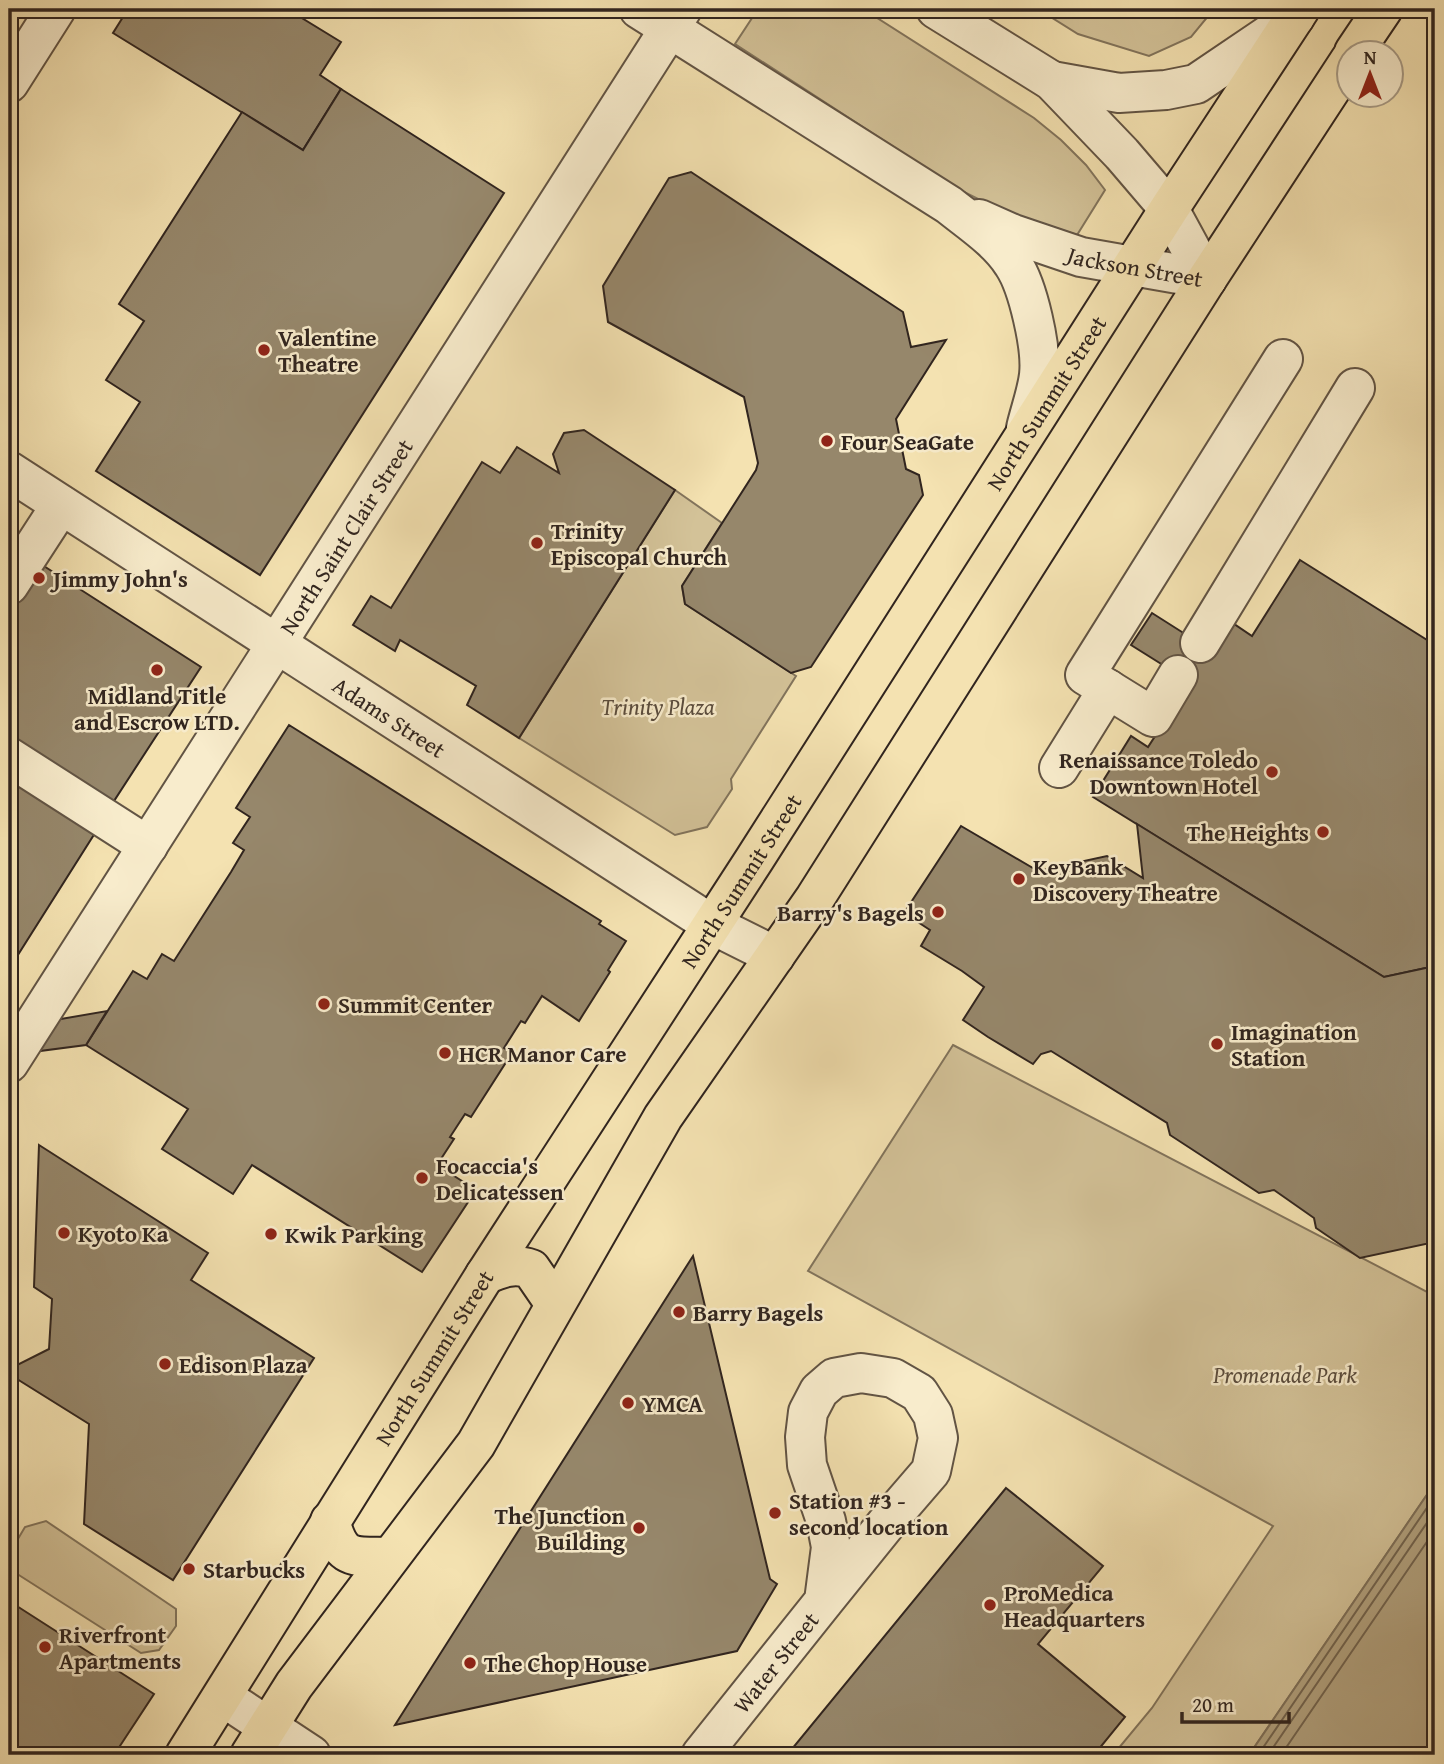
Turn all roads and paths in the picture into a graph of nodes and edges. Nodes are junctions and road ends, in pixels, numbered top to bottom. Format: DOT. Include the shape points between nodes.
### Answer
graph roads {
  1 [pos="56,9"];
  2 [pos="936,9"];
  3 [pos="1383,9"];
  4 [pos="1297,13"];
  5 [pos="663,15"];
  6 [pos="1363,38"];
  7 [pos="1336,80"];
  8 [pos="1052,81"];
  9 [pos="9,83"];
  10 [pos="948,205"];
  11 [pos="1169,209"];
  12 [pos="1133,265"];
  13 [pos="1207,279"];
  14 [pos="1283,359"];
  15 [pos="1355,388"];
  16 [pos="1024,437"];
  17 [pos="9,471"];
  18 [pos="61,505"];
  19 [pos="9,585"];
  20 [pos="1200,643"];
  21 [pos="275,645"];
  22 [pos="1178,674"];
  23 [pos="1108,689"];
  24 [pos="9,757"];
  25 [pos="1059,768"];
  26 [pos="148,846"];
  27 [pos="711,924"];
  28 [pos="775,956"];
  29 [pos="9,1063"];
  30 [pos="485,1275"];
  31 [pos="555,1304"];
  32 [pos="330,1521"];
  33 [pos="389,1557"];
  34 [pos="824,1601"];
  35 [pos="223,1697"];
  36 [pos="259,1741"];
  37 [pos="185,1755"];
  38 [pos="311,1755"];
  39 [pos="701,1755"];
  1 -- 9 [label="street"];
  2 -- 8 [label="street, Jackson Street"];
  3 -- 6 [label="main road"];
  4 -- 8 [label="street, Jackson Street" via="1196,84 1119,93"];
  4 -- 11 [label="main road, North Summit Street"];
  5 -- 10 [label="street, Jackson Street"];
  5 -- 21 [label="street, North Saint Clair Street"];
  7 -- 13 [label="main road"];
  8 -- 11 [label="street, Jackson Street"];
  10 -- 12 [label="street, Jackson Street" via="1071,254"];
  10 -- 16 [label="street, Jackson Street" via="1014,264 1028,303 1039,352 1039,376"];
  11 -- 12 [label="main road, North Summit Street"];
  11 -- 13 [label="street, Jackson Street"];
  12 -- 13 [label="street, Jackson Street"];
  12 -- 16 [label="main road, North Summit Street"];
  13 -- 28 [label="main road"];
  14 -- 23 [label="street" via="1085,674"];
  15 -- 20 [label="street"];
  16 -- 27 [label="main road, North Summit Street"];
  17 -- 18 [label="street, Adams Street"];
  18 -- 19 [label="street"];
  18 -- 21 [label="street, Adams Street"];
  21 -- 26 [label="street, North Saint Clair Street"];
  21 -- 27 [label="street, Adams Street"];
  22 -- 23 [label="street" via="1153,717"];
  23 -- 25 [label="street"];
  24 -- 26 [label="street"];
  26 -- 29 [label="street, North Saint Clair Street"];
  27 -- 28 [label="street, Adams Street"];
  27 -- 30 [label="main road, North Summit Street"];
  28 -- 31 [label="main road" via="658,1126"];
  30 -- 31 [label="main road" via="513,1266 531,1269"];
  30 -- 32 [label="main road, North Summit Street"];
  31 -- 33 [label="main road" via="475,1444"];
  32 -- 33 [label="main road" via="335,1540 346,1552"];
  32 -- 35 [label="main road, North Summit Street"];
  33 -- 36 [label="main road" via="296,1682"];
  34 -- 34 [label="street, Water Street" via="931,1471 938,1438 933,1415 919,1393 893,1378 861,1373 834,1378 819,1391 808,1412 807,1465 831,1547"];
  34 -- 39 [label="street, Water Street"];
  35 -- 36 [label="street"];
  35 -- 37 [label="main road, North Summit Street"];
  36 -- 38 [label="street"];
}
